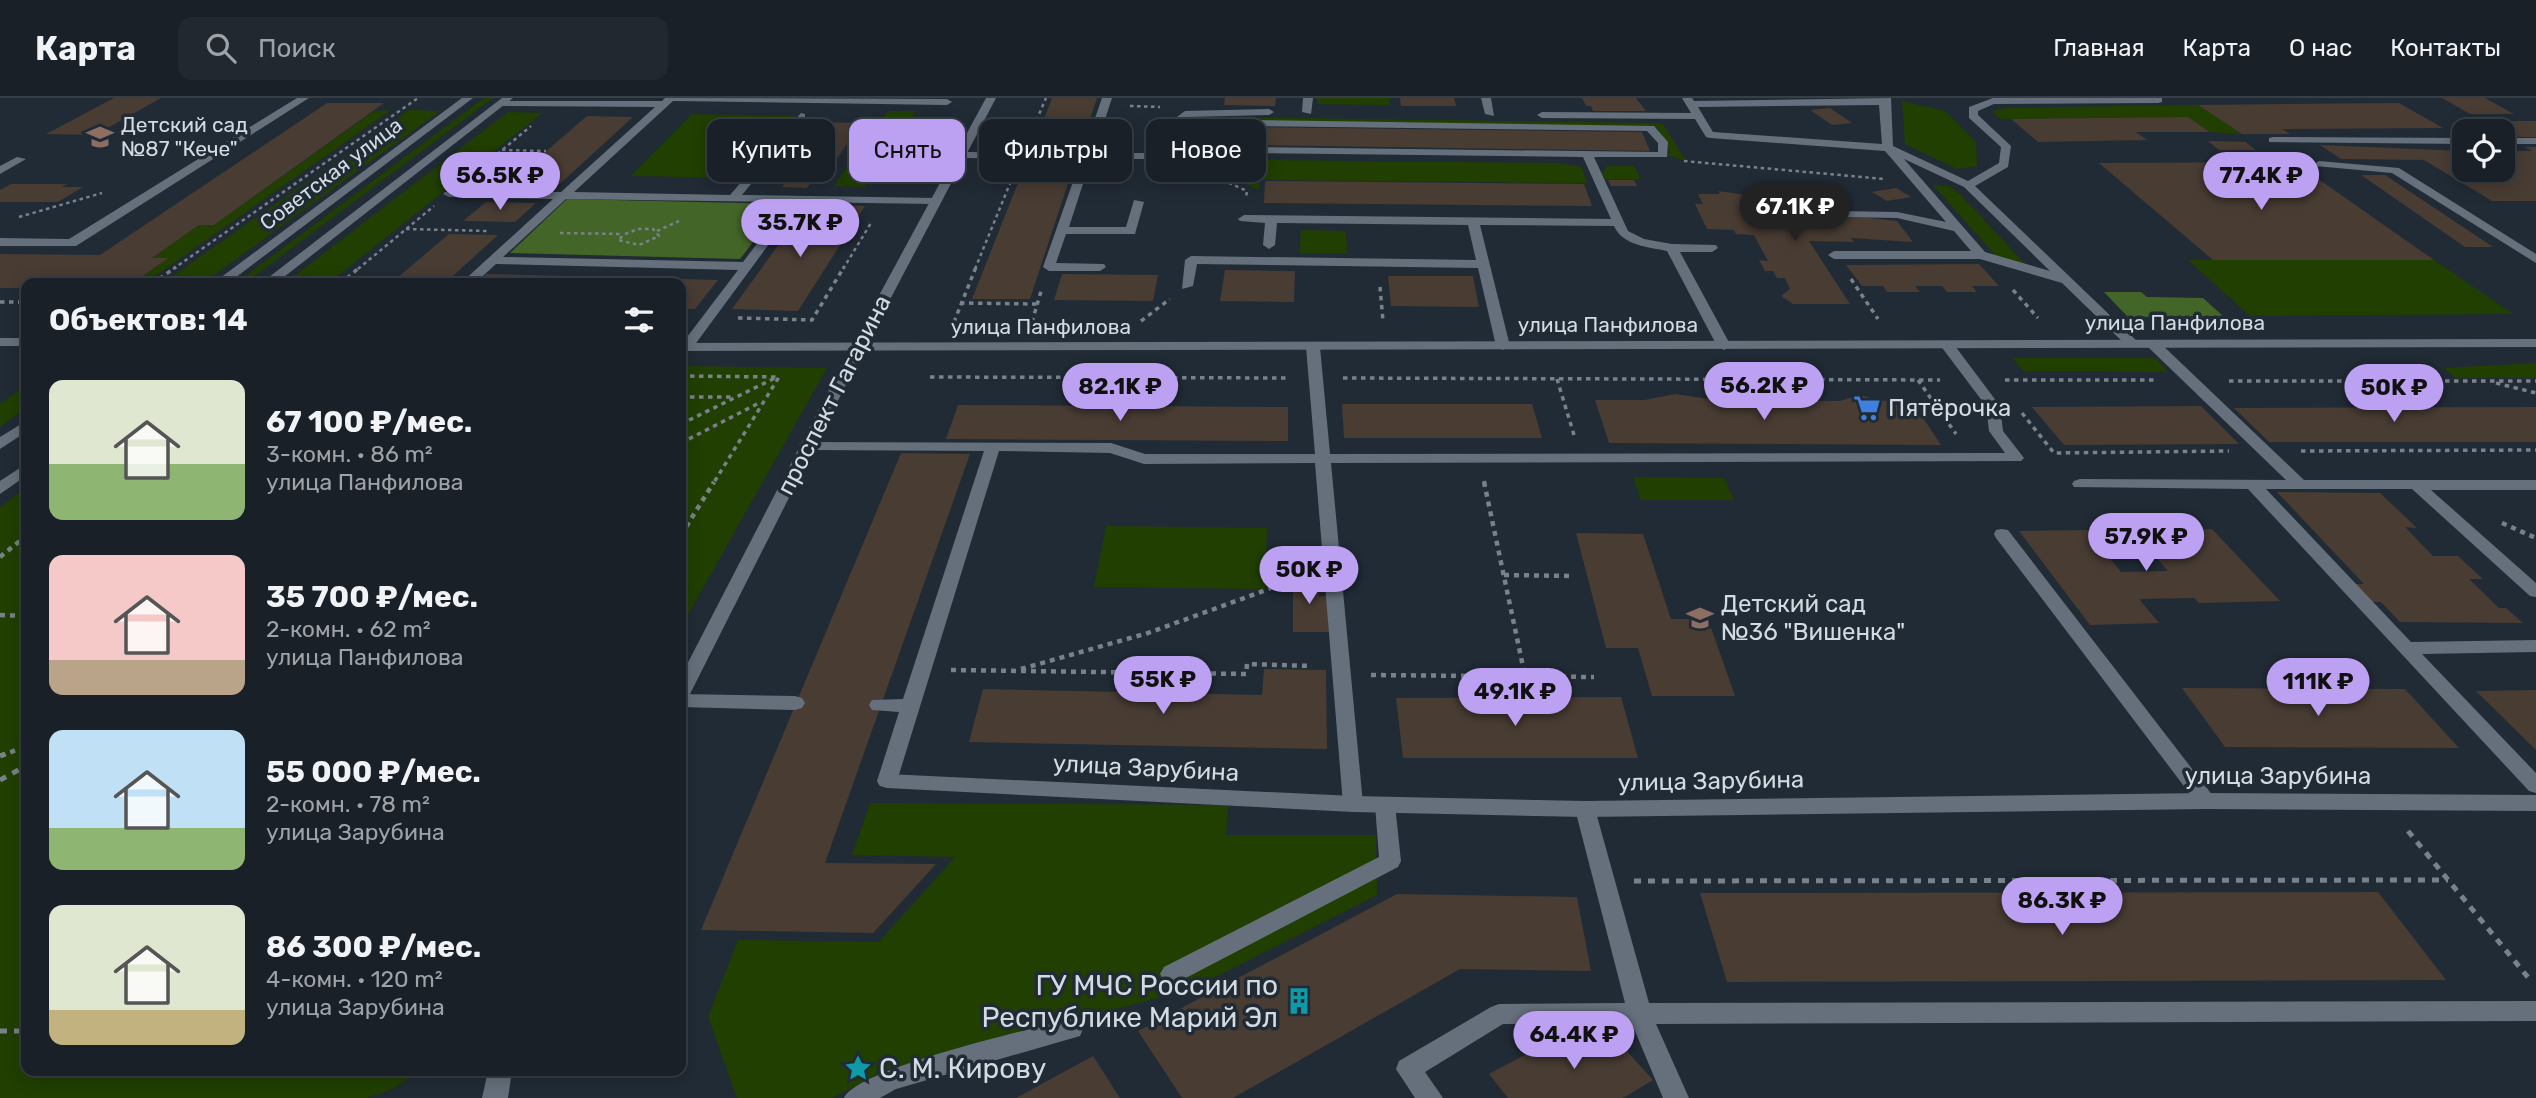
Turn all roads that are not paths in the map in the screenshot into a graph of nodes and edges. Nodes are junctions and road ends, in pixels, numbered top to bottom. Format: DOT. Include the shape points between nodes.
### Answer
graph roads {
  1 [pos="304,98"];
  2 [pos="468,98"];
  3 [pos="990,98"];
  4 [pos="1308,98"];
  5 [pos="1486,98"];
  6 [pos="505,100"];
  7 [pos="669,100"];
  8 [pos="886,100"];
  9 [pos="1885,100"];
  10 [pos="2158,100"];
  11 [pos="1689,101"];
  12 [pos="947,102"];
  13 [pos="1106,102"];
  14 [pos="1307,112"];
  15 [pos="1490,114"];
  16 [pos="801,116"];
  17 [pos="1698,116"];
  18 [pos="1100,119"];
  19 [pos="1179,119"];
  20 [pos="2273,140"];
  21 [pos="2452,141"];
  22 [pos="2515,141"];
  23 [pos="2536,141"];
  24 [pos="965,145"];
  25 [pos="1888,148"];
  26 [pos="1587,154"];
  27 [pos="0,159"];
  28 [pos="2319,164"];
  29 [pos="0,171"];
  30 [pos="945,182"];
  31 [pos="1078,182"];
  32 [pos="1968,185"];
  33 [pos="449,194"];
  34 [pos="564,195"];
  35 [pos="733,198"];
  36 [pos="797,199"];
  37 [pos="935,201"];
  38 [pos="1138,202"];
  39 [pos="1781,213"];
  40 [pos="1244,219"];
  41 [pos="1271,219"];
  42 [pos="1473,222"];
  43 [pos="1619,223"];
  44 [pos="1957,228"];
  45 [pos="1062,230"];
  46 [pos="0,242"];
  47 [pos="1269,245"];
  48 [pos="1672,248"];
  49 [pos="1712,248"];
  50 [pos="1834,255"];
  51 [pos="1981,255"];
  52 [pos="2536,259"];
  53 [pos="493,260"];
  54 [pos="1483,264"];
  55 [pos="747,266"];
  56 [pos="1100,267"];
  57 [pos="226,278"];
  58 [pos="274,278"];
  59 [pos="473,278"];
  60 [pos="2067,280"];
  61 [pos="1187,286"];
  62 [pos="0,342"];
  63 [pos="21,342"];
  64 [pos="686,343"];
  65 [pos="2536,343"];
  66 [pos="2133,344"];
  67 [pos="2153,344"];
  68 [pos="1724,345"];
  69 [pos="1947,345"];
  70 [pos="1503,346"];
  71 [pos="686,347"];
  72 [pos="1314,347"];
  73 [pos="857,349"];
  74 [pos="21,429"];
  75 [pos="0,444"];
  76 [pos="807,445"];
  77 [pos="993,447"];
  78 [pos="1323,460"];
  79 [pos="21,473"];
  80 [pos="2080,484"];
  81 [pos="2252,484"];
  82 [pos="2299,484"];
  83 [pos="2415,484"];
  84 [pos="2536,485"];
  85 [pos="0,489"];
  86 [pos="2003,534"];
  87 [pos="2536,592"];
  88 [pos="2536,646"];
  89 [pos="2406,648"];
  90 [pos="686,684"];
  91 [pos="686,700"];
  92 [pos="795,703"];
  93 [pos="880,705"];
  94 [pos="911,706"];
  95 [pos="2536,786"];
  96 [pos="2206,801"];
  97 [pos="2536,803"];
  98 [pos="1353,804"];
  99 [pos="1385,805"];
  100 [pos="1585,809"];
  101 [pos="1172,974"];
  102 [pos="2536,1012"];
  103 [pos="1640,1014"];
  104 [pos="1071,1029"];
  105 [pos="498,1076"];
  106 [pos="495,1098"];
  107 [pos="857,1098"];
  108 [pos="1430,1098"];
  109 [pos="1676,1098"];
  1 -- 46 [label="main road" via="72,243"];
  2 -- 57 [label="main road, Советская улица"];
  3 -- 24 [label="main road, проспект Гагарина"];
  4 -- 14 [label="main road"];
  5 -- 15 [label="main road"];
  6 -- 7 [label="main road"];
  6 -- 58 [label="main road, Советская улица"];
  7 -- 8 [label="main road"];
  7 -- 34 [label="main road"];
  8 -- 12 [label="main road"];
  9 -- 11 [label="main road"];
  9 -- 25 [label="main road"];
  10 -- 32 [label="main road" via="1993,101 1973,109 1973,116 2006,146 2004,165"];
  11 -- 17 [label="main road"];
  13 -- 18 [label="main road"];
  14 -- 15 [label="main road"];
  14 -- 19 [label="main road" via="1207,111"];
  15 -- 17 [label="main road"];
  16 -- 35 [label="main road"];
  17 -- 25 [label="main road" via="1710,135"];
  20 -- 21 [label="main road"];
  22 -- 23 [label="main road"];
  25 -- 32 [label="main road"];
  25 -- 44 [label="main road"];
  26 -- 26 [label="main road" via="1662,155 1663,142 1650,128 1252,123 1242,128 1239,144 1248,150"];
  26 -- 43 [label="main road"];
  27 -- 29 [label="main road" via="22,159"];
  28 -- 52 [label="main road" via="2395,170"];
  30 -- 37 [label="main road, проспект Гагарина"];
  31 -- 45 [label="main road"];
  32 -- 60 [label="main road"];
  33 -- 34 [label="main road"];
  34 -- 35 [label="main road"];
  34 -- 53 [label="main road"];
  35 -- 36 [label="main road"];
  36 -- 37 [label="main road"];
  36 -- 55 [label="main road"];
  37 -- 73 [label="main road, проспект Гагарина"];
  38 -- 45 [label="main road" via="1131,231"];
  39 -- 44 [label="main road" via="1897,215"];
  40 -- 41 [label="main road"];
  41 -- 42 [label="main road"];
  41 -- 47 [label="main road"];
  42 -- 43 [label="main road"];
  42 -- 54 [label="main road"];
  43 -- 48 [label="main road" via="1629,238"];
  44 -- 51 [label="main road"];
  45 -- 56 [label="main road" via="1049,267"];
  48 -- 49 [label="main road"];
  48 -- 68 [label="main road"];
  50 -- 51 [label="main road"];
  51 -- 60 [label="main road"];
  53 -- 55 [label="main road"];
  53 -- 59 [label="main road"];
  54 -- 61 [label="main road" via="1191,260"];
  54 -- 70 [label="main road"];
  55 -- 64 [label="main road"];
  60 -- 66 [label="main road"];
  62 -- 63 [label="main road"];
  65 -- 67 [label="main road, улица Панфилова"];
  66 -- 67 [label="main road, улица Панфилова"];
  66 -- 69 [label="main road, улица Панфилова"];
  67 -- 82 [label="main road"];
  68 -- 69 [label="main road, улица Панфилова"];
  68 -- 70 [label="main road, улица Панфилова"];
  69 -- 78 [label="main road" via="1993,405 1996,431 2016,458"];
  70 -- 72 [label="main road, улица Панфилова"];
  71 -- 73 [label="main road, улица Панфилова"];
  72 -- 73 [label="main road, улица Панфилова"];
  72 -- 78 [label="main road"];
  73 -- 76 [label="main road, проспект Гагарина"];
  74 -- 75 [label="main road"];
  76 -- 77 [label="main road"];
  76 -- 90 [label="main road, проспект Гагарина"];
  77 -- 78 [label="main road" via="1111,448 1144,459"];
  77 -- 94 [label="main road"];
  78 -- 98 [label="main road"];
  79 -- 85 [label="main road"];
  80 -- 81 [label="main road"];
  81 -- 82 [label="main road"];
  81 -- 89 [label="main road"];
  82 -- 83 [label="main road"];
  83 -- 84 [label="main road"];
  83 -- 87 [label="main road"];
  86 -- 96 [label="main road"];
  88 -- 89 [label="main road"];
  89 -- 95 [label="main road"];
  91 -- 92 [label="main road"];
  93 -- 94 [label="main road"];
  94 -- 98 [label="main road, улица Зарубина" via="887,781"];
  96 -- 97 [label="main road, улица Зарубина"];
  96 -- 100 [label="main road, улица Зарубина"];
  98 -- 99 [label="main road, улица Зарубина"];
  99 -- 100 [label="main road, улица Зарубина"];
  99 -- 101 [label="main road" via="1391,861"];
  100 -- 103 [label="main road"];
  102 -- 103 [label="main road"];
  103 -- 108 [label="main road" via="1499,1014 1408,1069"];
  103 -- 109 [label="main road"];
  104 -- 107 [label="main road" via="890,1080"];
  105 -- 106 [label="main road"];
}
